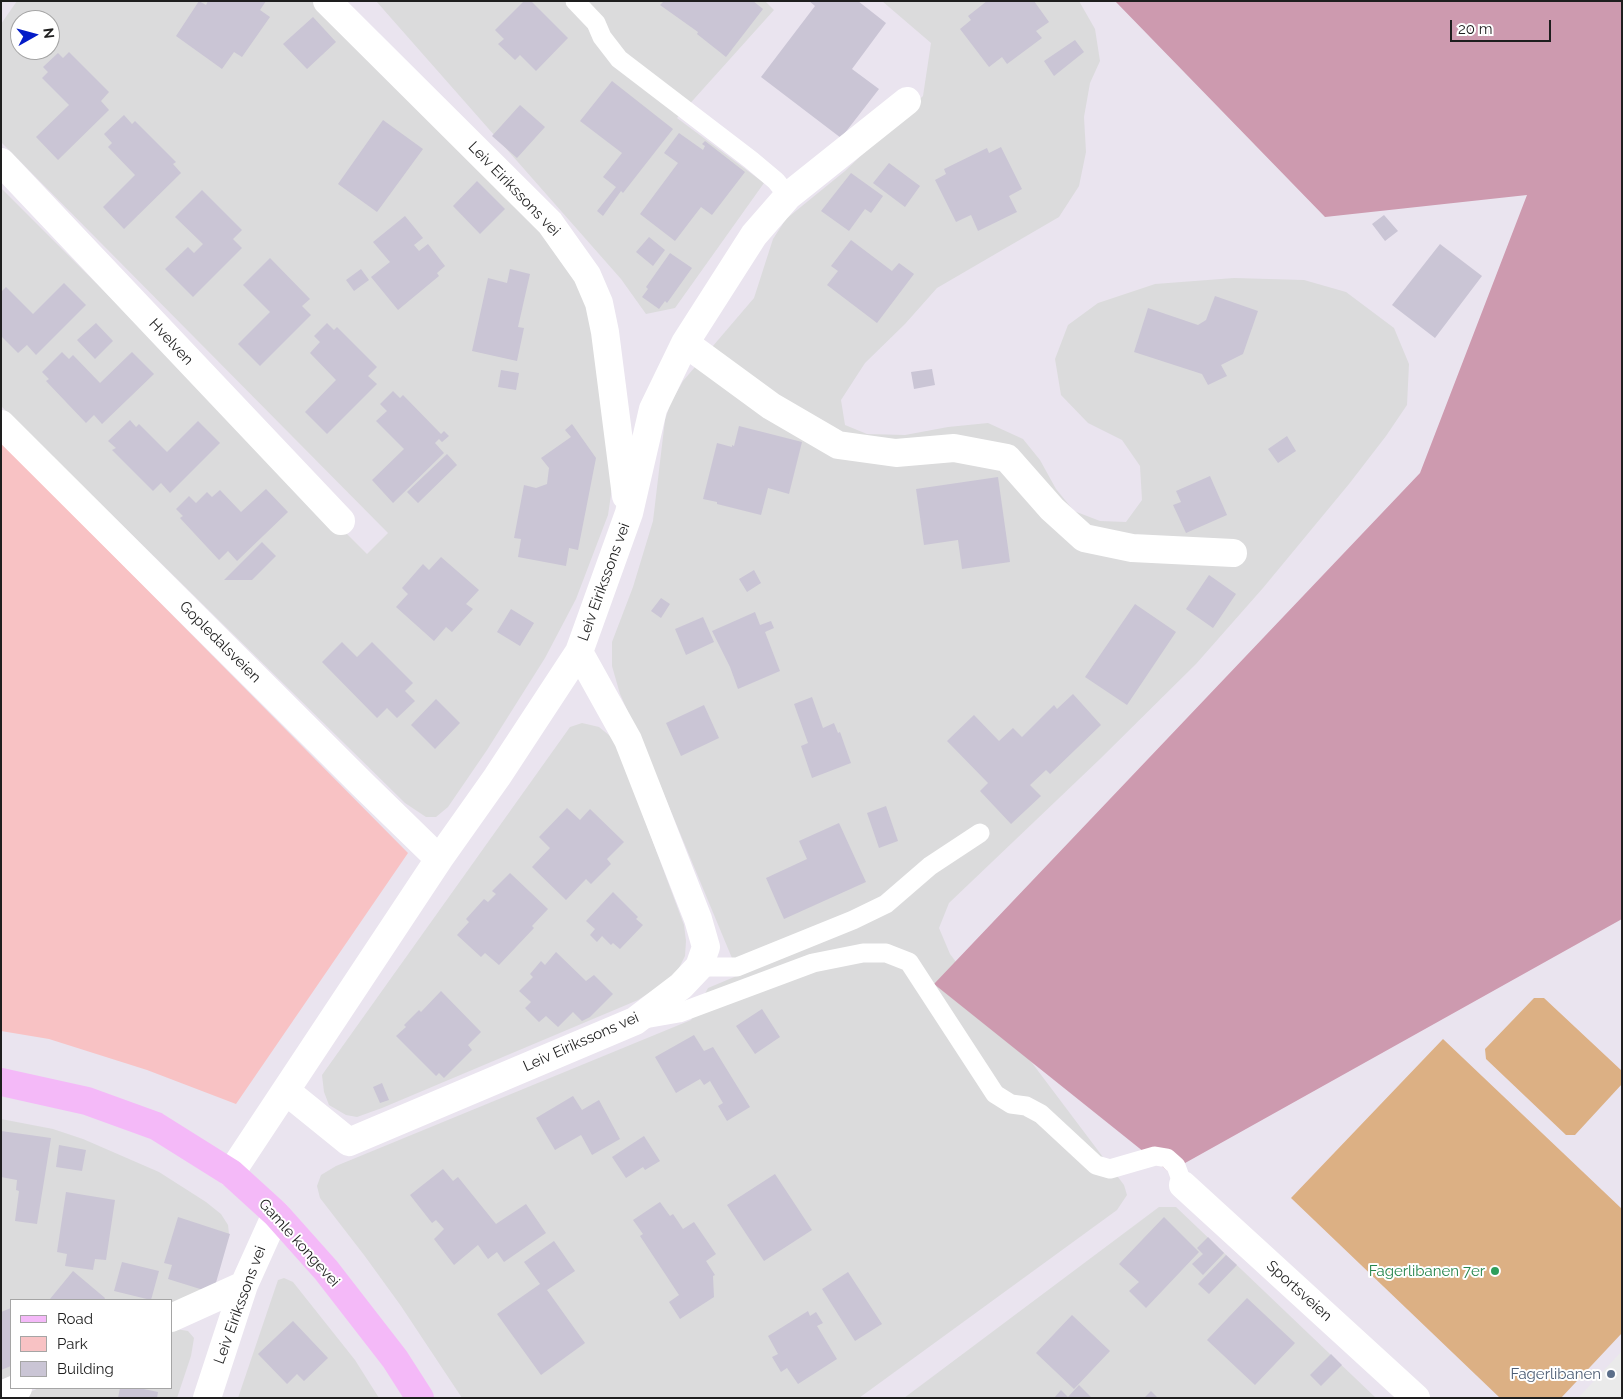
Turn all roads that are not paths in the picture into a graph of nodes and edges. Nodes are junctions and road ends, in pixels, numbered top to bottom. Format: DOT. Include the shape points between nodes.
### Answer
graph roads {
  1 [pos="327,1"];
  2 [pos="575,1"];
  3 [pos="907,101"];
  4 [pos="1,162"];
  5 [pos="788,196"];
  6 [pos="685,343"];
  7 [pos="1,424"];
  8 [pos="628,513"];
  9 [pos="341,521"];
  10 [pos="1233,553"];
  11 [pos="579,652"];
  12 [pos="980,833"];
  13 [pos="439,859"];
  14 [pos="699,967"];
  15 [pos="635,1021"];
  16 [pos="1,1082"];
  17 [pos="286,1091"];
  18 [pos="231,1173"];
  19 [pos="1183,1185"];
  20 [pos="276,1214"];
  21 [pos="244,1284"];
  22 [pos="172,1318"];
  23 [pos="15,1389"];
  24 [pos="1,1394"];
  25 [pos="207,1398"];
  26 [pos="420,1398"];
  27 [pos="1416,1398"];
  1 -- 8 [label="street, Leiv Eirikssons vei" via="550,223 588,275 599,303 605,332"];
  2 -- 5 [label="lane" via="596,23 619,59 751,160"];
  3 -- 5 [label="street, Leiv Eirikssons vei"];
  4 -- 9 [label="street, Hvelven"];
  5 -- 6 [label="street, Leiv Eirikssons vei" via="754,235"];
  6 -- 8 [label="street, Leiv Eirikssons vei" via="653,410"];
  6 -- 10 [label="street" via="771,406 838,444 896,453 954,448 1007,458 1052,509 1084,538 1132,548"];
  7 -- 13 [label="street, Gopledalsveien"];
  8 -- 11 [label="street, Leiv Eirikssons vei"];
  11 -- 13 [label="street, Leiv Eirikssons vei"];
  11 -- 14 [label="street, Leiv Eirikssons vei" via="628,740 698,919 706,946"];
  12 -- 14 [label="lane" via="930,866 886,904 853,920 736,967"];
  13 -- 17 [label="street, Leiv Eirikssons vei"];
  14 -- 15 [label="street, Leiv Eirikssons vei" via="681,986"];
  15 -- 17 [label="street, Leiv Eirikssons vei" via="349,1142"];
  15 -- 19 [label="lane" via="679,1013 813,963 886,953 909,962 995,1094 1011,1104 1026,1106 1041,1114 1096,1164 1110,1169 1155,1156 1168,1158 1176,1166"];
  16 -- 18 [label="street, Gamle kongevei" via="88,1101 156,1126"];
  17 -- 18 [label="street, Leiv Eirikssons vei"];
  18 -- 20 [label="street, Gamle kongevei"];
  19 -- 27 [label="street, Sportsveien"];
  20 -- 21 [label="street, Leiv Eirikssons vei"];
  20 -- 26 [label="street, Gamle kongevei" via="326,1270 395,1359"];
  21 -- 22 [label="street"];
  21 -- 25 [label="street, Leiv Eirikssons vei"];
  23 -- 24 [label="street"];
}
